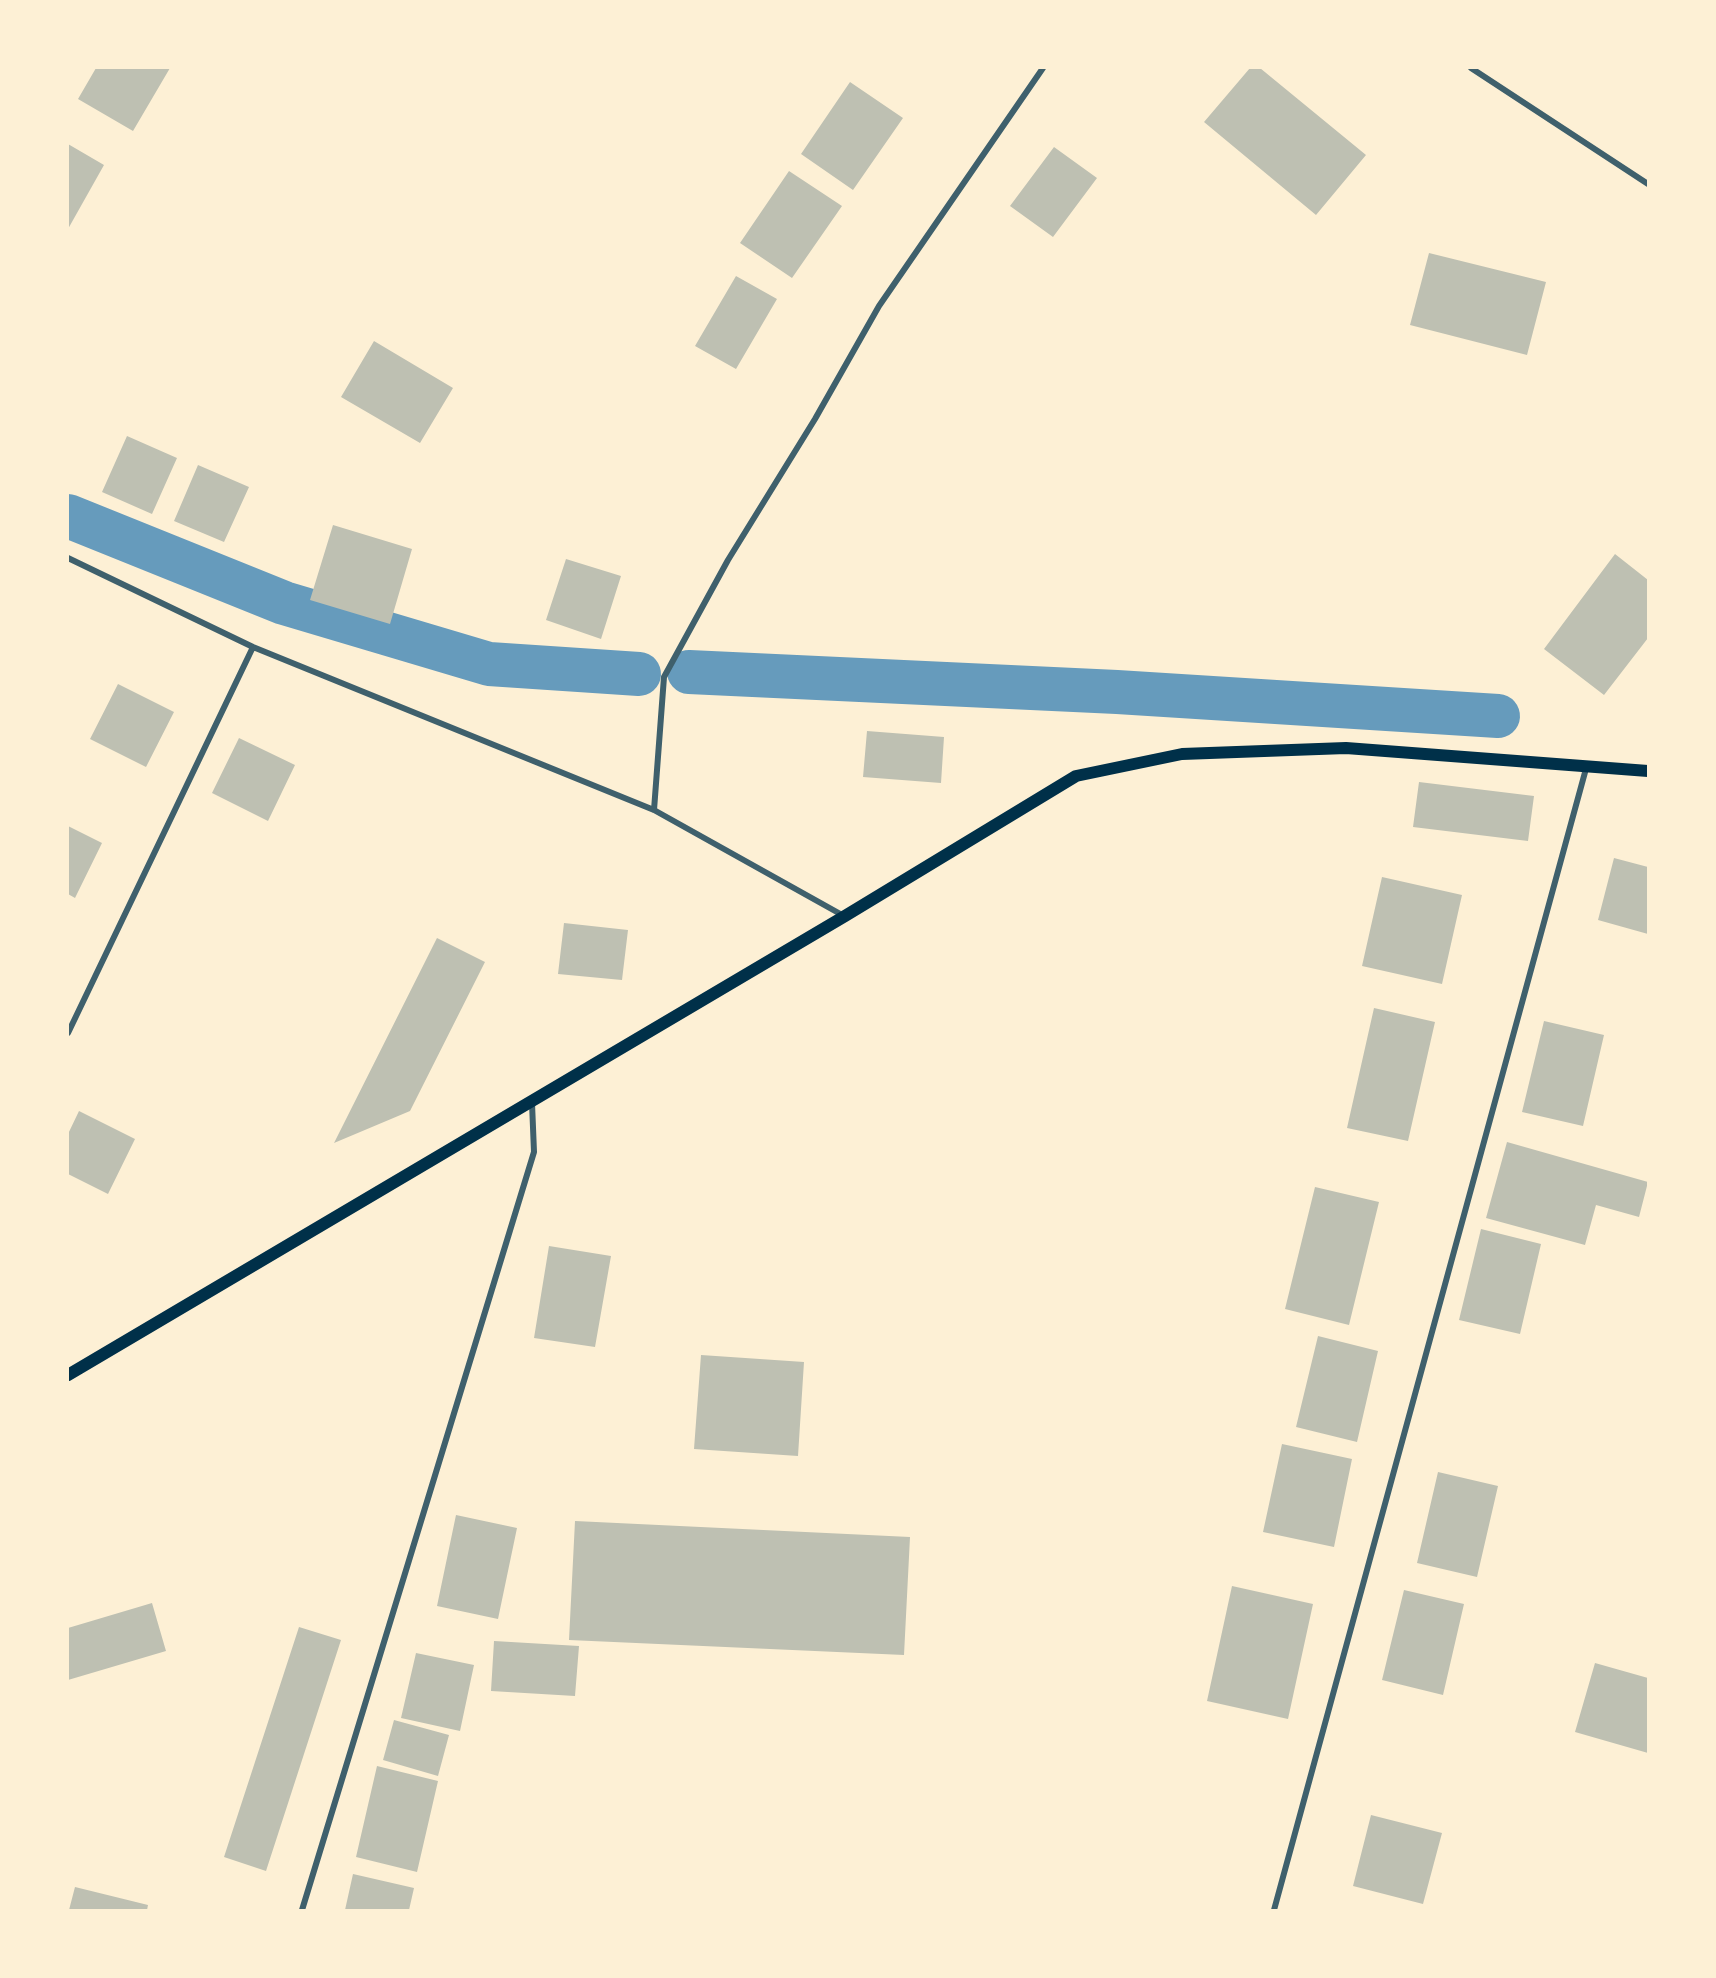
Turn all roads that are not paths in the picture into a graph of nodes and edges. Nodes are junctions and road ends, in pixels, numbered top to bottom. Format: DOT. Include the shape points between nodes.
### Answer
graph roads {
  1 [pos="1043,68"];
  2 [pos="1471,68"];
  3 [pos="1648,184"];
  4 [pos="68,558"];
  5 [pos="253,647"];
  6 [pos="1587,765"];
  7 [pos="1648,771"];
  8 [pos="654,810"];
  9 [pos="845,916"];
  10 [pos="68,1033"];
  11 [pos="531,1099"];
  12 [pos="68,1376"];
  13 [pos="303,1911"];
  14 [pos="1274,1911"];
  1 -- 8 [label="street" via="879,306 728,560 664,677"];
  2 -- 3 [label="street"];
  4 -- 5 [label="street"];
  5 -- 8 [label="street"];
  5 -- 10 [label="street"];
  6 -- 7 [label="main road"];
  6 -- 9 [label="main road" via="1346,748 1182,754 1097,771 1076,776"];
  6 -- 14 [label="street"];
  8 -- 9 [label="street"];
  9 -- 11 [label="main road"];
  11 -- 12 [label="main road"];
  11 -- 13 [label="street" via="534,1152"];
}
